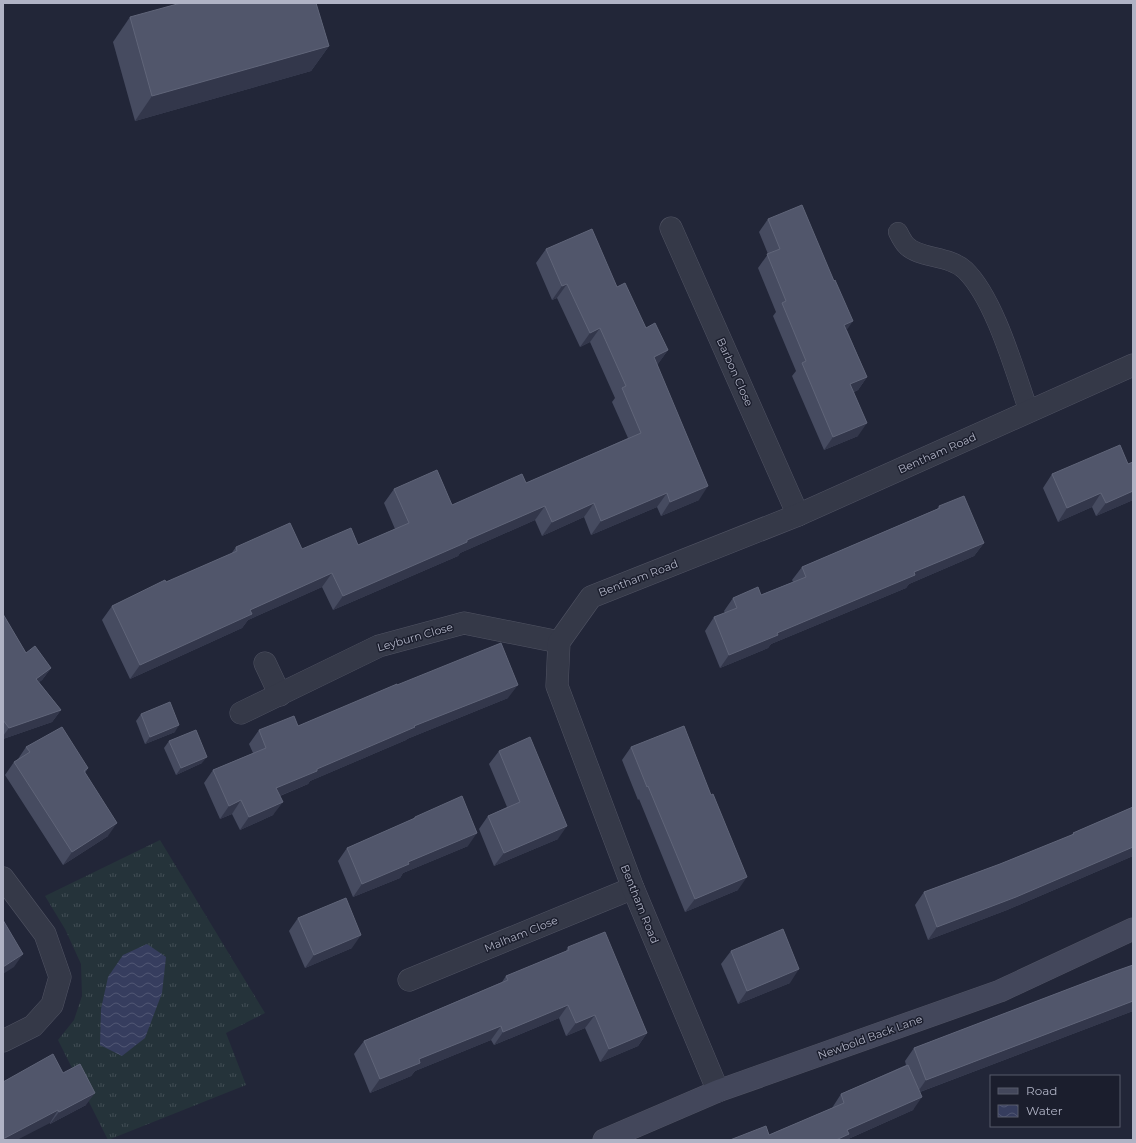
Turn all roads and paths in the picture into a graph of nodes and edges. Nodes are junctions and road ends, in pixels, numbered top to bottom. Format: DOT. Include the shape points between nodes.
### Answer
graph roads {
  1 [pos="671,228"];
  2 [pos="898,232"];
  3 [pos="1133,365"];
  4 [pos="1029,412"];
  5 [pos="798,515"];
  6 [pos="559,642"];
  7 [pos="265,663"];
  8 [pos="280,694"];
  9 [pos="241,713"];
  10 [pos="3,878"];
  11 [pos="633,888"];
  12 [pos="1133,929"];
  13 [pos="409,980"];
  14 [pos="3,1041"];
  15 [pos="718,1091"];
  16 [pos="604,1140"];
  1 -- 5 [label="street, Barbon Close"];
  2 -- 4 [label="lane" via="906,245 915,252 951,261 972,278 994,315"];
  3 -- 4 [label="street, Bentham Road"];
  4 -- 5 [label="street, Bentham Road"];
  5 -- 6 [label="street, Bentham Road" via="591,597"];
  6 -- 8 [label="street, Leyburn Close" via="464,623 379,646"];
  6 -- 11 [label="street, Bentham Road" via="556,686"];
  7 -- 8 [label="street"];
  8 -- 9 [label="street, Leyburn Close"];
  10 -- 14 [label="street" via="45,934 60,977 52,1005 33,1026"];
  11 -- 13 [label="street, Malham Close"];
  11 -- 15 [label="street, Bentham Road"];
  12 -- 15 [label="street, Newbold Back Lane" via="1000,991"];
  15 -- 16 [label="street, Newbold Back Lane"];
}
